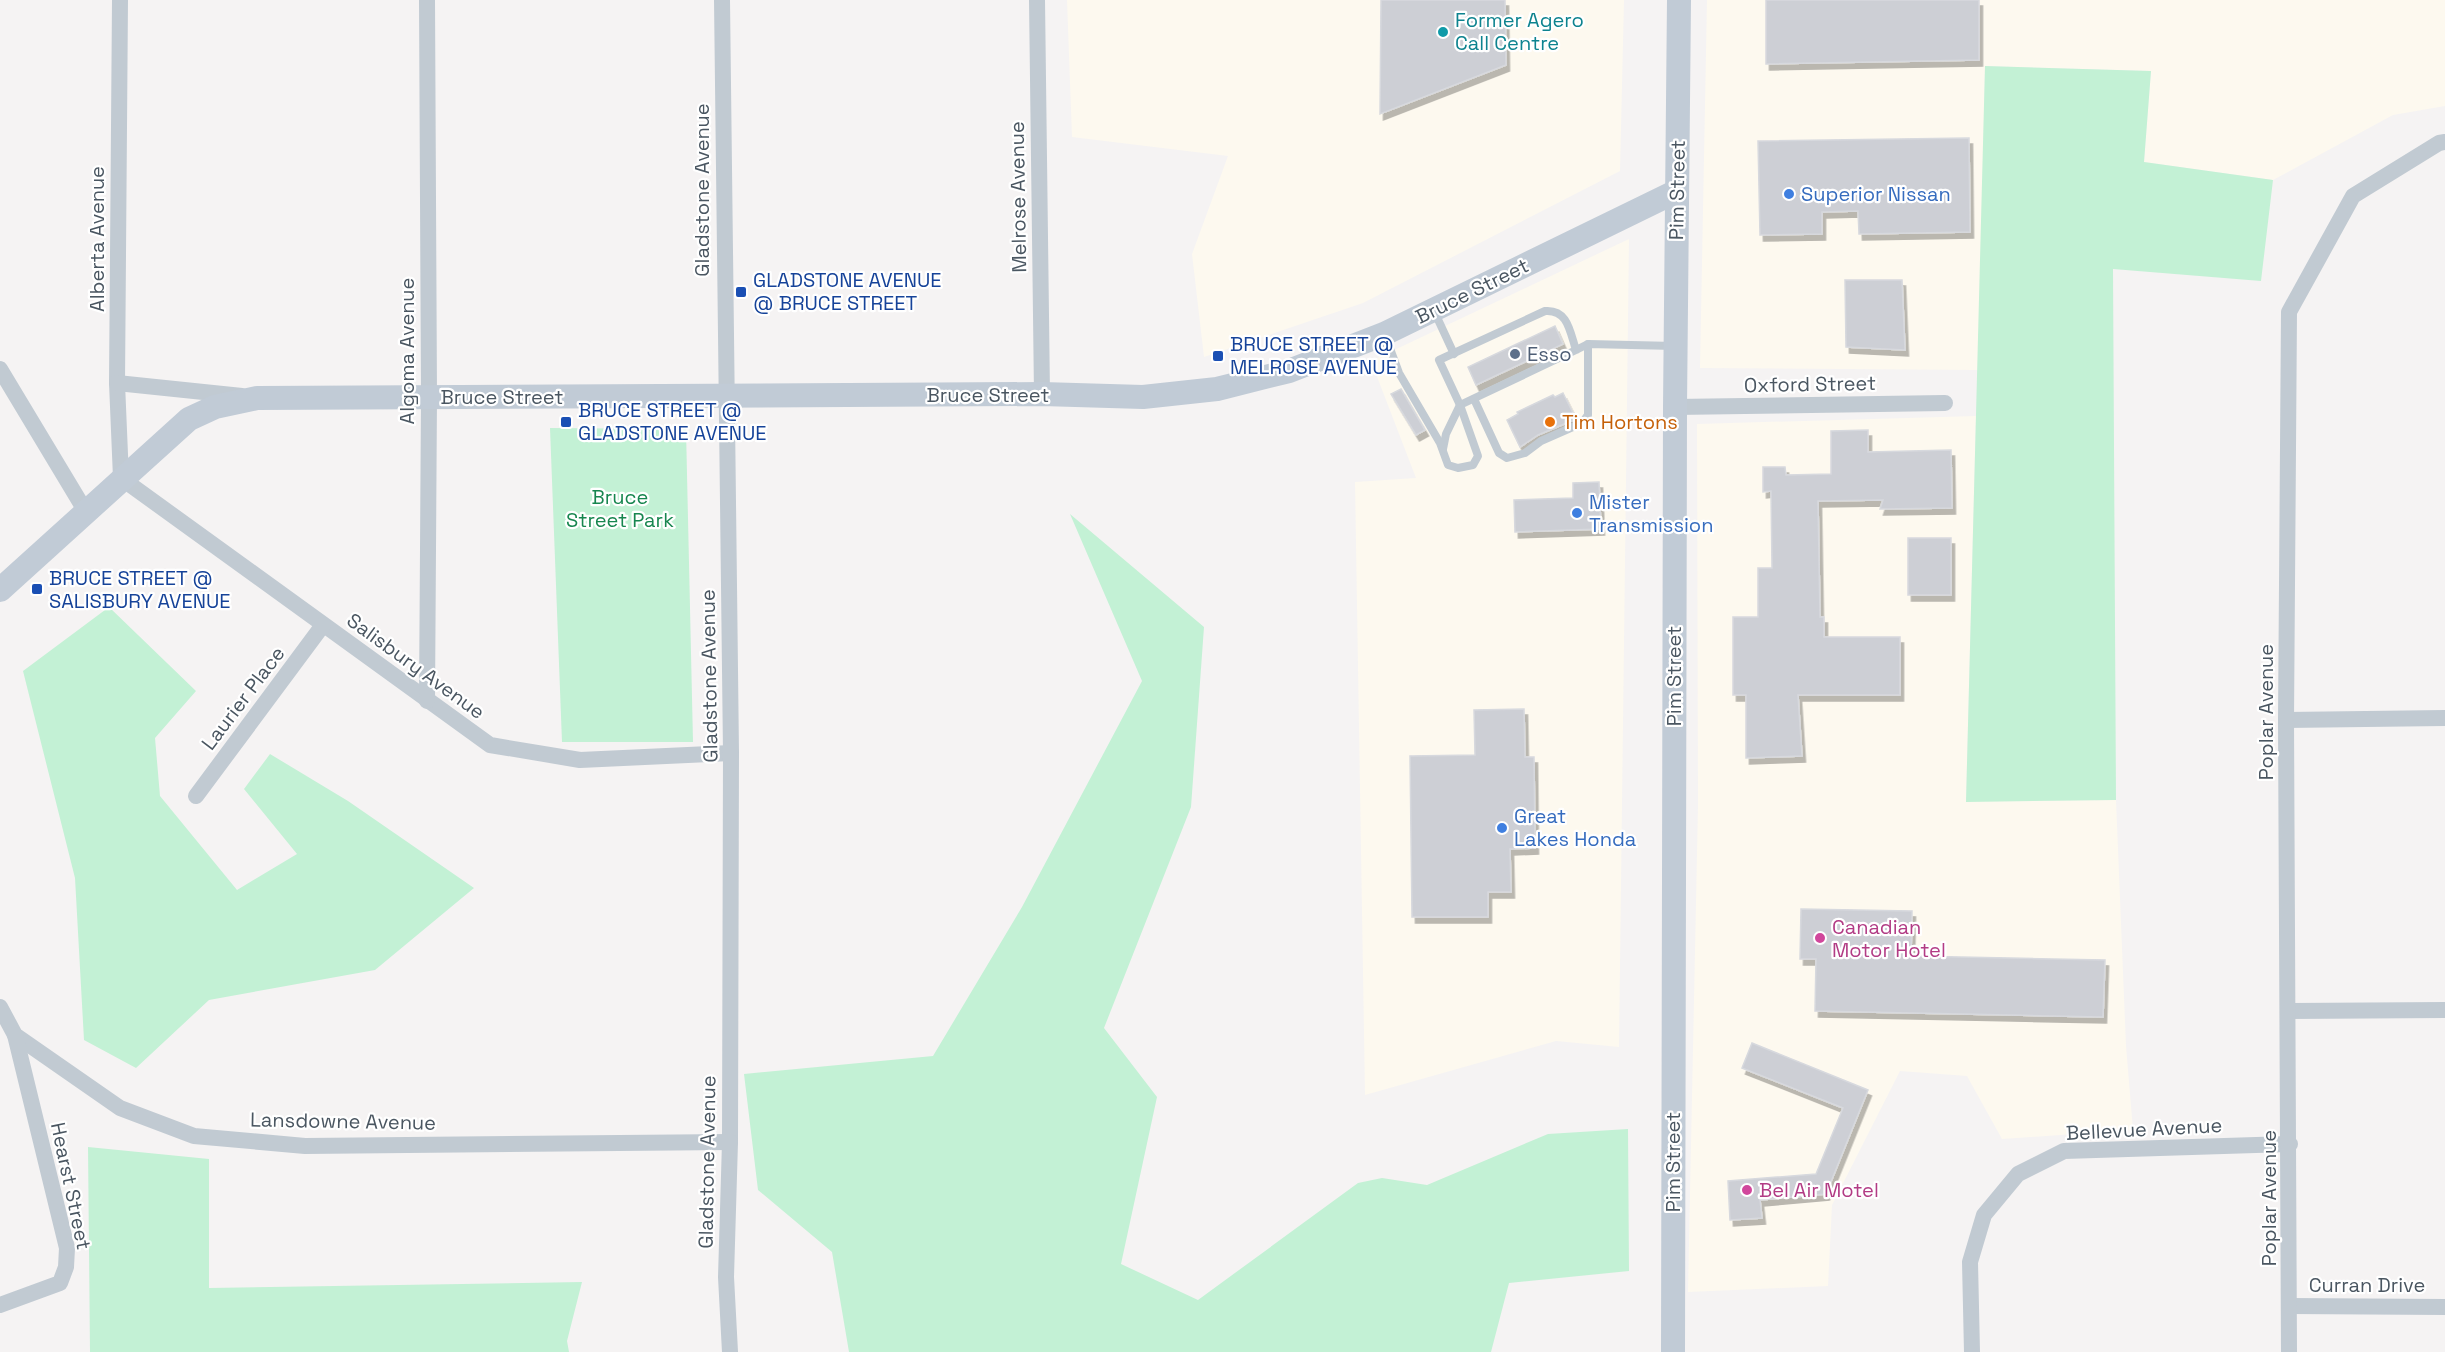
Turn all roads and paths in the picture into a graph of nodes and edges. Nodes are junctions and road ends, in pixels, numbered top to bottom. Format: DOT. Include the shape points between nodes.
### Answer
graph roads {
  1 [pos="120,0"];
  2 [pos="427,0"];
  3 [pos="722,0"];
  4 [pos="1037,0"];
  5 [pos="1679,0"];
  6 [pos="2445,142"];
  7 [pos="1677,191"];
  8 [pos="1433,310"];
  9 [pos="1384,334"];
  10 [pos="1588,344"];
  11 [pos="1675,346"];
  12 [pos="1576,350"];
  13 [pos="1454,354"];
  14 [pos="0,369"];
  15 [pos="117,383"];
  16 [pos="1042,394"];
  17 [pos="429,397"];
  18 [pos="257,398"];
  19 [pos="725,398"];
  20 [pos="1474,399"];
  21 [pos="1945,403"];
  22 [pos="1460,405"];
  23 [pos="1675,407"];
  24 [pos="1442,450"];
  25 [pos="121,478"];
  26 [pos="86,512"];
  27 [pos="0,590"];
  28 [pos="323,625"];
  29 [pos="427,702"];
  30 [pos="2445,718"];
  31 [pos="2286,720"];
  32 [pos="731,753"];
  33 [pos="196,796"];
  34 [pos="0,1008"];
  35 [pos="2445,1010"];
  36 [pos="2289,1011"];
  37 [pos="15,1035"];
  38 [pos="730,1142"];
  39 [pos="2290,1144"];
  40 [pos="0,1305"];
  41 [pos="2290,1306"];
  42 [pos="2445,1307"];
  43 [pos="730,1352"];
  44 [pos="1673,1352"];
  45 [pos="1972,1352"];
  46 [pos="2289,1352"];
  1 -- 15 [label="street, Alberta Avenue"];
  2 -- 17 [label="street, Algoma Avenue"];
  3 -- 19 [label="street, Gladstone Avenue"];
  4 -- 16 [label="street, Melrose Avenue"];
  5 -- 7 [label="main road, Pim Street"];
  6 -- 31 [label="street, Poplar Avenue" via="2353,196 2289,312"];
  7 -- 8 [label="main road, Bruce Street"];
  7 -- 11 [label="main road, Pim Street"];
  8 -- 9 [label="main road, Bruce Street"];
  8 -- 13 [label="lane"];
  9 -- 16 [label="main road, Bruce Street" via="1288,372 1217,389 1143,397"];
  9 -- 24 [label="lane" via="1399,373"];
  10 -- 11 [label="lane"];
  10 -- 12 [label="lane"];
  10 -- 20 [label="lane" via="1588,415 1582,423 1541,441 1525,453 1507,458 1498,453"];
  11 -- 23 [label="main road, Pim Street"];
  12 -- 13 [label="lane" via="1565,319 1554,310"];
  12 -- 20 [label="lane"];
  13 -- 22 [label="lane" via="1439,360"];
  14 -- 26 [label="street"];
  15 -- 18 [label="street, Bruce Street"];
  15 -- 25 [label="street, Alberta Avenue"];
  16 -- 19 [label="main road, Bruce Street"];
  17 -- 18 [label="main road, Bruce Street"];
  17 -- 19 [label="main road, Bruce Street"];
  17 -- 29 [label="street, Algoma Avenue"];
  18 -- 25 [label="main road, Bruce Street" via="215,407 189,419"];
  19 -- 32 [label="street, Gladstone Avenue"];
  20 -- 22 [label="lane"];
  21 -- 23 [label="street, Oxford Street"];
  22 -- 24 [label="lane"];
  22 -- 24 [label="lane" via="1477,448 1477,462 1467,468 1452,467"];
  23 -- 44 [label="main road, Pim Street"];
  25 -- 26 [label="main road, Bruce Street"];
  25 -- 28 [label="street, Salisbury Avenue"];
  26 -- 27 [label="main road, Bruce Street"];
  28 -- 29 [label="street, Salisbury Avenue"];
  28 -- 33 [label="street, Laurier Place"];
  29 -- 32 [label="street, Salisbury Avenue" via="490,745 580,760"];
  30 -- 31 [label="street"];
  31 -- 36 [label="street, Poplar Avenue"];
  32 -- 38 [label="street, Gladstone Avenue"];
  34 -- 37 [label="street, Lansdowne Avenue"];
  35 -- 36 [label="street"];
  36 -- 39 [label="street, Poplar Avenue"];
  37 -- 38 [label="street, Lansdowne Avenue" via="120,1108 194,1136 305,1146"];
  37 -- 40 [label="street, Hearst Street" via="67,1248 66,1267 60,1282"];
  38 -- 43 [label="street, Gladstone Avenue" via="726,1278"];
  39 -- 41 [label="street, Poplar Avenue"];
  39 -- 45 [label="street, Bellevue Avenue" via="2064,1151 2018,1174 1983,1215 1970,1262"];
  41 -- 42 [label="street, Curran Drive"];
  41 -- 46 [label="street, Poplar Avenue"];
}
